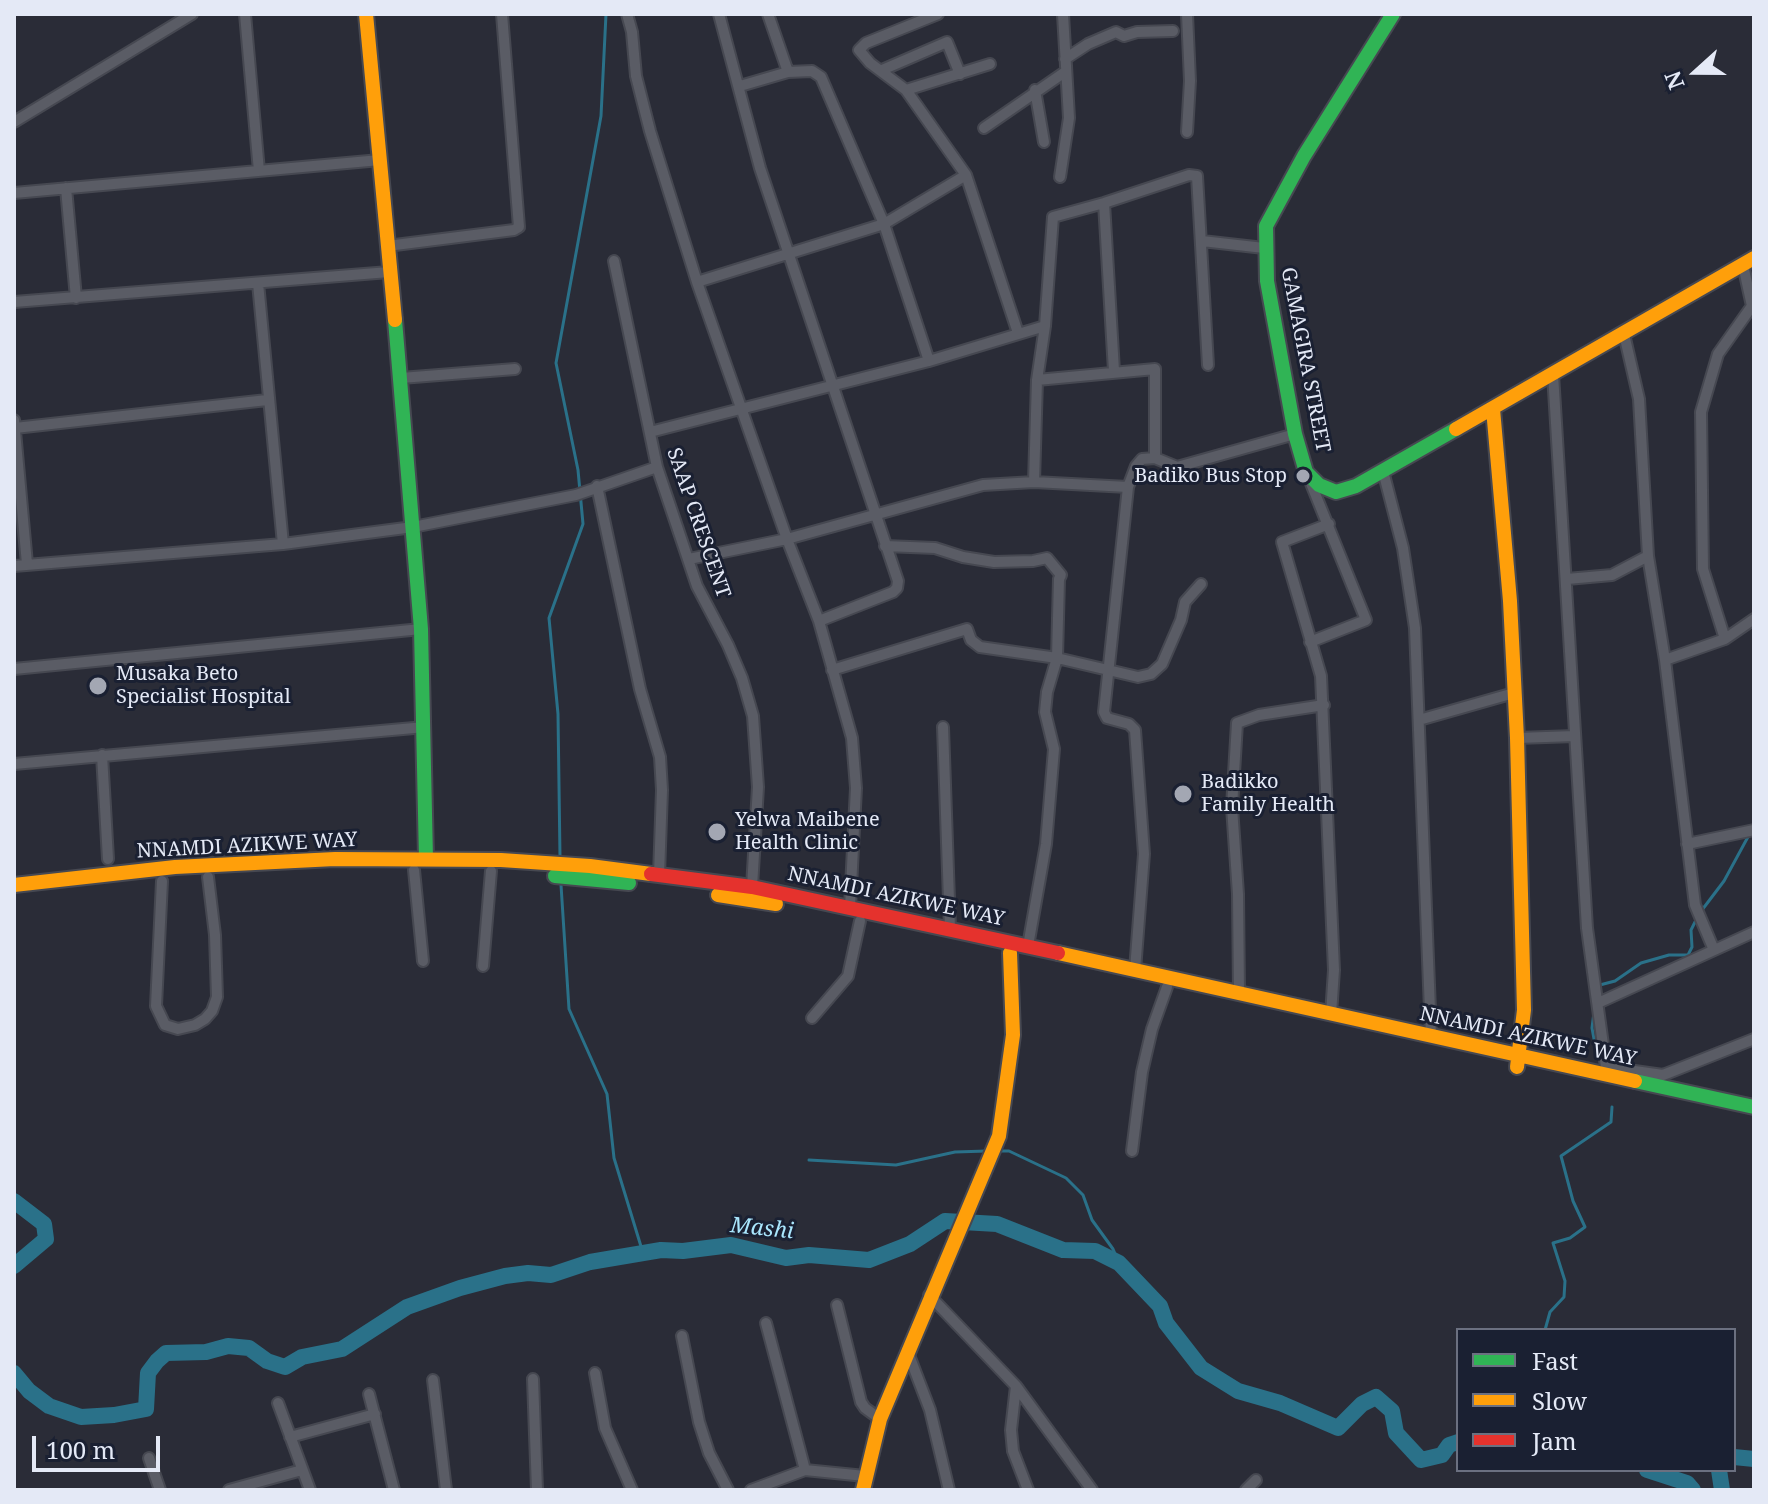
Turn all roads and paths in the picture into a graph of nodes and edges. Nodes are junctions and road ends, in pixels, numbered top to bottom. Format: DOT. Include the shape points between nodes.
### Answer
graph roads {
  1 [pos="192,14"];
  2 [pos="245,14"];
  3 [pos="366,14"];
  4 [pos="502,14"];
  5 [pos="627,14"];
  6 [pos="719,14"];
  7 [pos="768,14"];
  8 [pos="938,14"];
  9 [pos="1063,14"];
  10 [pos="1187,14"];
  11 [pos="1393,14"];
  12 [pos="1173,31"];
  13 [pos="1065,59"];
  14 [pos="990,64"];
  15 [pos="882,70"];
  16 [pos="788,72"];
  17 [pos="1065,72"];
  18 [pos="960,74"];
  19 [pos="740,86"];
  20 [pos="906,90"];
  21 [pos="1035,90"];
  22 [pos="14,122"];
  23 [pos="984,128"];
  24 [pos="1187,132"];
  25 [pos="1044,142"];
  26 [pos="380,160"];
  27 [pos="259,171"];
  28 [pos="966,175"];
  29 [pos="1060,177"];
  30 [pos="66,188"];
  31 [pos="14,193"];
  32 [pos="1104,203"];
  33 [pos="884,224"];
  34 [pos="1202,241"];
  35 [pos="387,246"];
  36 [pos="1264,248"];
  37 [pos="789,254"];
  38 [pos="614,261"];
  39 [pos="1748,262"];
  40 [pos="389,272"];
  41 [pos="697,282"];
  42 [pos="258,283"];
  43 [pos="76,298"];
  44 [pos="14,302"];
  45 [pos="1045,326"];
  46 [pos="1018,333"];
  47 [pos="1624,334"];
  48 [pos="929,361"];
  49 [pos="1208,365"];
  50 [pos="515,369"];
  51 [pos="1114,371"];
  52 [pos="1553,374"];
  53 [pos="401,378"];
  54 [pos="1037,380"];
  55 [pos="834,386"];
  56 [pos="267,400"];
  57 [pos="1493,409"];
  58 [pos="743,410"];
  59 [pos="14,420"];
  60 [pos="15,428"];
  61 [pos="650,432"];
  62 [pos="1295,434"];
  63 [pos="1155,458"];
  64 [pos="657,467"];
  65 [pos="1383,471"];
  66 [pos="1306,472"];
  67 [pos="1034,482"];
  68 [pos="1128,487"];
  69 [pos="587,490"];
  70 [pos="876,515"];
  71 [pos="1329,524"];
  72 [pos="413,527"];
  73 [pos="787,539"];
  74 [pos="283,544"];
  75 [pos="885,546"];
  76 [pos="1648,556"];
  77 [pos="689,559"];
  78 [pos="27,564"];
  79 [pos="14,566"];
  80 [pos="1567,579"];
  81 [pos="1201,584"];
  82 [pos="1754,619"];
  83 [pos="819,621"];
  84 [pos="421,629"];
  85 [pos="1725,639"];
  86 [pos="1310,642"];
  87 [pos="1057,658"];
  88 [pos="1665,660"];
  89 [pos="14,669"];
  90 [pos="832,670"];
  91 [pos="1110,670"];
  92 [pos="1514,693"];
  93 [pos="1324,705"];
  94 [pos="1419,720"];
  95 [pos="425,727"];
  96 [pos="943,727"];
  97 [pos="1575,736"];
  98 [pos="1517,738"];
  99 [pos="102,755"];
  100 [pos="14,764"];
  101 [pos="1748,832"];
  102 [pos="1687,844"];
  103 [pos="108,859"];
  104 [pos="422,866"];
  105 [pos="491,871"];
  106 [pos="659,875"];
  107 [pos="208,877"];
  108 [pos="162,881"];
  109 [pos="14,885"];
  110 [pos="752,887"];
  111 [pos="14,896"];
  112 [pos="850,907"];
  113 [pos="860,921"];
  114 [pos="950,929"];
  115 [pos="1754,932"];
  116 [pos="1028,946"];
  117 [pos="1714,950"];
  118 [pos="1010,953"];
  119 [pos="423,961"];
  120 [pos="483,966"];
  121 [pos="1135,970"];
  122 [pos="1167,987"];
  123 [pos="1239,993"];
  124 [pos="1598,1003"];
  125 [pos="1331,1014"];
  126 [pos="812,1018"];
  127 [pos="1431,1036"];
  128 [pos="1754,1039"];
  129 [pos="1519,1061"];
  130 [pos="1754,1107"];
  131 [pos="1754,1118"];
  132 [pos="1132,1151"];
  133 [pos="929,1295"];
  134 [pos="837,1305"];
  135 [pos="766,1323"];
  136 [pos="682,1336"];
  137 [pos="907,1350"];
  138 [pos="595,1373"];
  139 [pos="533,1379"];
  140 [pos="433,1380"];
  141 [pos="1016,1386"];
  142 [pos="369,1394"];
  143 [pos="278,1403"];
  144 [pos="375,1414"];
  145 [pos="880,1419"];
  146 [pos="290,1437"];
  147 [pos="149,1458"];
  148 [pos="302,1470"];
  149 [pos="805,1470"];
  150 [pos="1256,1480"];
  151 [pos="864,1483"];
  152 [pos="160,1490"];
  153 [pos="229,1490"];
  154 [pos="310,1490"];
  155 [pos="394,1490"];
  156 [pos="446,1490"];
  157 [pos="537,1490"];
  158 [pos="632,1490"];
  159 [pos="728,1490"];
  160 [pos="751,1490"];
  161 [pos="949,1490"];
  162 [pos="1028,1490"];
  163 [pos="1092,1490"];
  164 [pos="1246,1490"];
  1 -- 22 [label="street"];
  2 -- 27 [label="street"];
  3 -- 26 [label="main road"];
  4 -- 35 [label="street" via="519,227"];
  5 -- 41 [label="street" via="646,117"];
  6 -- 19 [label="street"];
  7 -- 16 [label="street"];
  8 -- 15 [label="street" via="860,48"];
  9 -- 13 [label="street"];
  10 -- 24 [label="street"];
  11 -- 36 [label="main road, GAMAGIRA STREET" via="1269,218"];
  12 -- 13 [label="street" via="1124,36 1116,32"];
  13 -- 17 [label="street"];
  14 -- 18 [label="street"];
  15 -- 18 [label="street" via="947,42"];
  15 -- 20 [label="street"];
  16 -- 19 [label="street"];
  16 -- 33 [label="street" via="812,71 821,77"];
  17 -- 21 [label="street"];
  17 -- 29 [label="street" via="1069,118"];
  18 -- 20 [label="street"];
  19 -- 37 [label="street"];
  20 -- 28 [label="street"];
  21 -- 23 [label="street"];
  21 -- 25 [label="street"];
  26 -- 27 [label="street"];
  26 -- 35 [label="main road"];
  27 -- 30 [label="street"];
  28 -- 33 [label="street"];
  28 -- 46 [label="street"];
  30 -- 31 [label="street"];
  30 -- 43 [label="street"];
  32 -- 34 [label="street" via="1194,174 1200,180"];
  32 -- 45 [label="street" via="1053,217"];
  32 -- 51 [label="street"];
  33 -- 37 [label="street"];
  33 -- 48 [label="street"];
  34 -- 36 [label="street"];
  34 -- 49 [label="street"];
  35 -- 40 [label="main road"];
  36 -- 62 [label="main road, GAMAGIRA STREET"];
  37 -- 41 [label="street"];
  37 -- 55 [label="street"];
  38 -- 61 [label="street, SAAP CRESCENT"];
  39 -- 47 [label="main road, GAMAGIRA STREET"];
  39 -- 85 [label="street" via="1752,306 1718,354 1701,412 1703,569"];
  40 -- 42 [label="street"];
  40 -- 53 [label="main road"];
  41 -- 58 [label="street"];
  42 -- 43 [label="street"];
  42 -- 56 [label="street"];
  43 -- 44 [label="street"];
  45 -- 46 [label="street"];
  45 -- 54 [label="street"];
  46 -- 48 [label="street"];
  47 -- 52 [label="main road, GAMAGIRA STREET"];
  47 -- 76 [label="street" via="1639,399"];
  48 -- 55 [label="street"];
  50 -- 53 [label="street"];
  51 -- 54 [label="street"];
  51 -- 63 [label="street" via="1155,369"];
  52 -- 57 [label="main road, GAMAGIRA STREET"];
  52 -- 80 [label="street"];
  53 -- 72 [label="main road"];
  54 -- 67 [label="street"];
  55 -- 58 [label="street"];
  55 -- 70 [label="street"];
  56 -- 60 [label="street"];
  56 -- 74 [label="street"];
  57 -- 65 [label="main road, GAMAGIRA STREET"];
  57 -- 92 [label="main road"];
  58 -- 61 [label="street"];
  58 -- 73 [label="street"];
  59 -- 60 [label="street"];
  60 -- 78 [label="street"];
  61 -- 64 [label="street, SAAP CRESCENT"];
  62 -- 63 [label="street" via="1177,467"];
  62 -- 66 [label="main road, GAMAGIRA STREET"];
  63 -- 68 [label="street" via="1142,459"];
  64 -- 69 [label="street"];
  64 -- 77 [label="street, SAAP CRESCENT"];
  65 -- 66 [label="main road, GAMAGIRA STREET" via="1336,492"];
  65 -- 94 [label="street" via="1413,615"];
  66 -- 71 [label="street"];
  67 -- 68 [label="street"];
  67 -- 70 [label="street" via="983,485"];
  68 -- 91 [label="street"];
  69 -- 72 [label="street"];
  69 -- 106 [label="street" via="660,757"];
  70 -- 73 [label="street"];
  70 -- 75 [label="street"];
  71 -- 86 [label="street" via="1282,542"];
  71 -- 86 [label="street" via="1366,620"];
  72 -- 74 [label="street"];
  72 -- 84 [label="main road"];
  73 -- 77 [label="street"];
  73 -- 83 [label="street"];
  74 -- 78 [label="street"];
  75 -- 83 [label="street" via="897,588"];
  75 -- 87 [label="street" via="935,548 994,562 1047,558 1061,575"];
  76 -- 80 [label="street" via="1612,575"];
  76 -- 88 [label="street"];
  77 -- 110 [label="street, SAAP CRESCENT" via="742,678 753,716 758,787"];
  78 -- 79 [label="street"];
  80 -- 97 [label="street"];
  81 -- 91 [label="street" via="1185,602 1162,664 1138,677"];
  82 -- 85 [label="street"];
  83 -- 90 [label="street"];
  84 -- 89 [label="street"];
  84 -- 95 [label="main road"];
  85 -- 88 [label="street"];
  86 -- 93 [label="street"];
  87 -- 90 [label="street" via="980,647 967,629"];
  87 -- 91 [label="street"];
  87 -- 116 [label="street" via="1045,712 1054,749 1046,844"];
  88 -- 102 [label="street"];
  90 -- 112 [label="street" via="852,738 856,788"];
  91 -- 121 [label="street" via="1105,716 1135,730 1144,854"];
  92 -- 94 [label="street"];
  92 -- 98 [label="main road"];
  93 -- 123 [label="street" via="1237,723 1232,807"];
  93 -- 125 [label="street"];
  94 -- 127 [label="street"];
  95 -- 99 [label="street"];
  95 -- 104 [label="main road"];
  96 -- 114 [label="street"];
  97 -- 98 [label="street"];
  97 -- 124 [label="street" via="1587,928"];
  98 -- 129 [label="main road" via="1524,1010"];
  99 -- 100 [label="street"];
  99 -- 103 [label="street"];
  101 -- 102 [label="street"];
  102 -- 117 [label="street" via="1697,913"];
  104 -- 105 [label="main road, NNAMDI AZIKWE WAY"];
  104 -- 106 [label="main road, NNAMDI AZIKWE WAY" via="516,861"];
  104 -- 107 [label="main road, NNAMDI AZIKWE WAY"];
  104 -- 109 [label="main road, NNAMDI AZIKWE WAY" via="335,859 175,867"];
  104 -- 119 [label="street"];
  105 -- 113 [label="main road, NNAMDI AZIKWE WAY" via="671,888"];
  105 -- 120 [label="street"];
  106 -- 110 [label="main road, NNAMDI AZIKWE WAY"];
  107 -- 108 [label="main road, NNAMDI AZIKWE WAY"];
  107 -- 108 [label="street" via="217,997 205,1019 178,1029 165,1025 156,1006"];
  108 -- 111 [label="main road, NNAMDI AZIKWE WAY"];
  110 -- 112 [label="main road, NNAMDI AZIKWE WAY"];
  112 -- 114 [label="main road, NNAMDI AZIKWE WAY"];
  113 -- 118 [label="main road, NNAMDI AZIKWE WAY"];
  113 -- 126 [label="street" via="848,976"];
  114 -- 116 [label="main road, NNAMDI AZIKWE WAY"];
  115 -- 117 [label="street"];
  116 -- 121 [label="main road, NNAMDI AZIKWE WAY"];
  117 -- 124 [label="street"];
  118 -- 122 [label="main road, NNAMDI AZIKWE WAY"];
  118 -- 133 [label="main road" via="1013,1035 999,1136"];
  121 -- 123 [label="main road, NNAMDI AZIKWE WAY"];
  122 -- 129 [label="main road, NNAMDI AZIKWE WAY"];
  122 -- 132 [label="street" via="1142,1072"];
  123 -- 125 [label="main road, NNAMDI AZIKWE WAY"];
  124 -- 128 [label="street" via="1606,1067 1663,1075"];
  125 -- 127 [label="main road, NNAMDI AZIKWE WAY"];
  127 -- 129 [label="main road, NNAMDI AZIKWE WAY"];
  129 -- 130 [label="main road, NNAMDI AZIKWE WAY"];
  129 -- 131 [label="main road, NNAMDI AZIKWE WAY"];
  133 -- 137 [label="main road"];
  133 -- 141 [label="street"];
  134 -- 145 [label="street" via="861,1402"];
  135 -- 149 [label="street"];
  136 -- 159 [label="street" via="699,1422"];
  137 -- 145 [label="main road"];
  137 -- 161 [label="street" via="930,1410"];
  138 -- 158 [label="street" via="605,1428"];
  139 -- 157 [label="street"];
  140 -- 156 [label="street"];
  141 -- 162 [label="street" via="1013,1451"];
  141 -- 163 [label="street"];
  142 -- 144 [label="street"];
  143 -- 146 [label="street"];
  144 -- 146 [label="street"];
  144 -- 155 [label="street"];
  145 -- 151 [label="main road"];
  146 -- 148 [label="street"];
  147 -- 152 [label="street"];
  148 -- 153 [label="street"];
  148 -- 154 [label="street"];
  149 -- 151 [label="street"];
  149 -- 160 [label="street"];
  150 -- 164 [label="street"];
}
